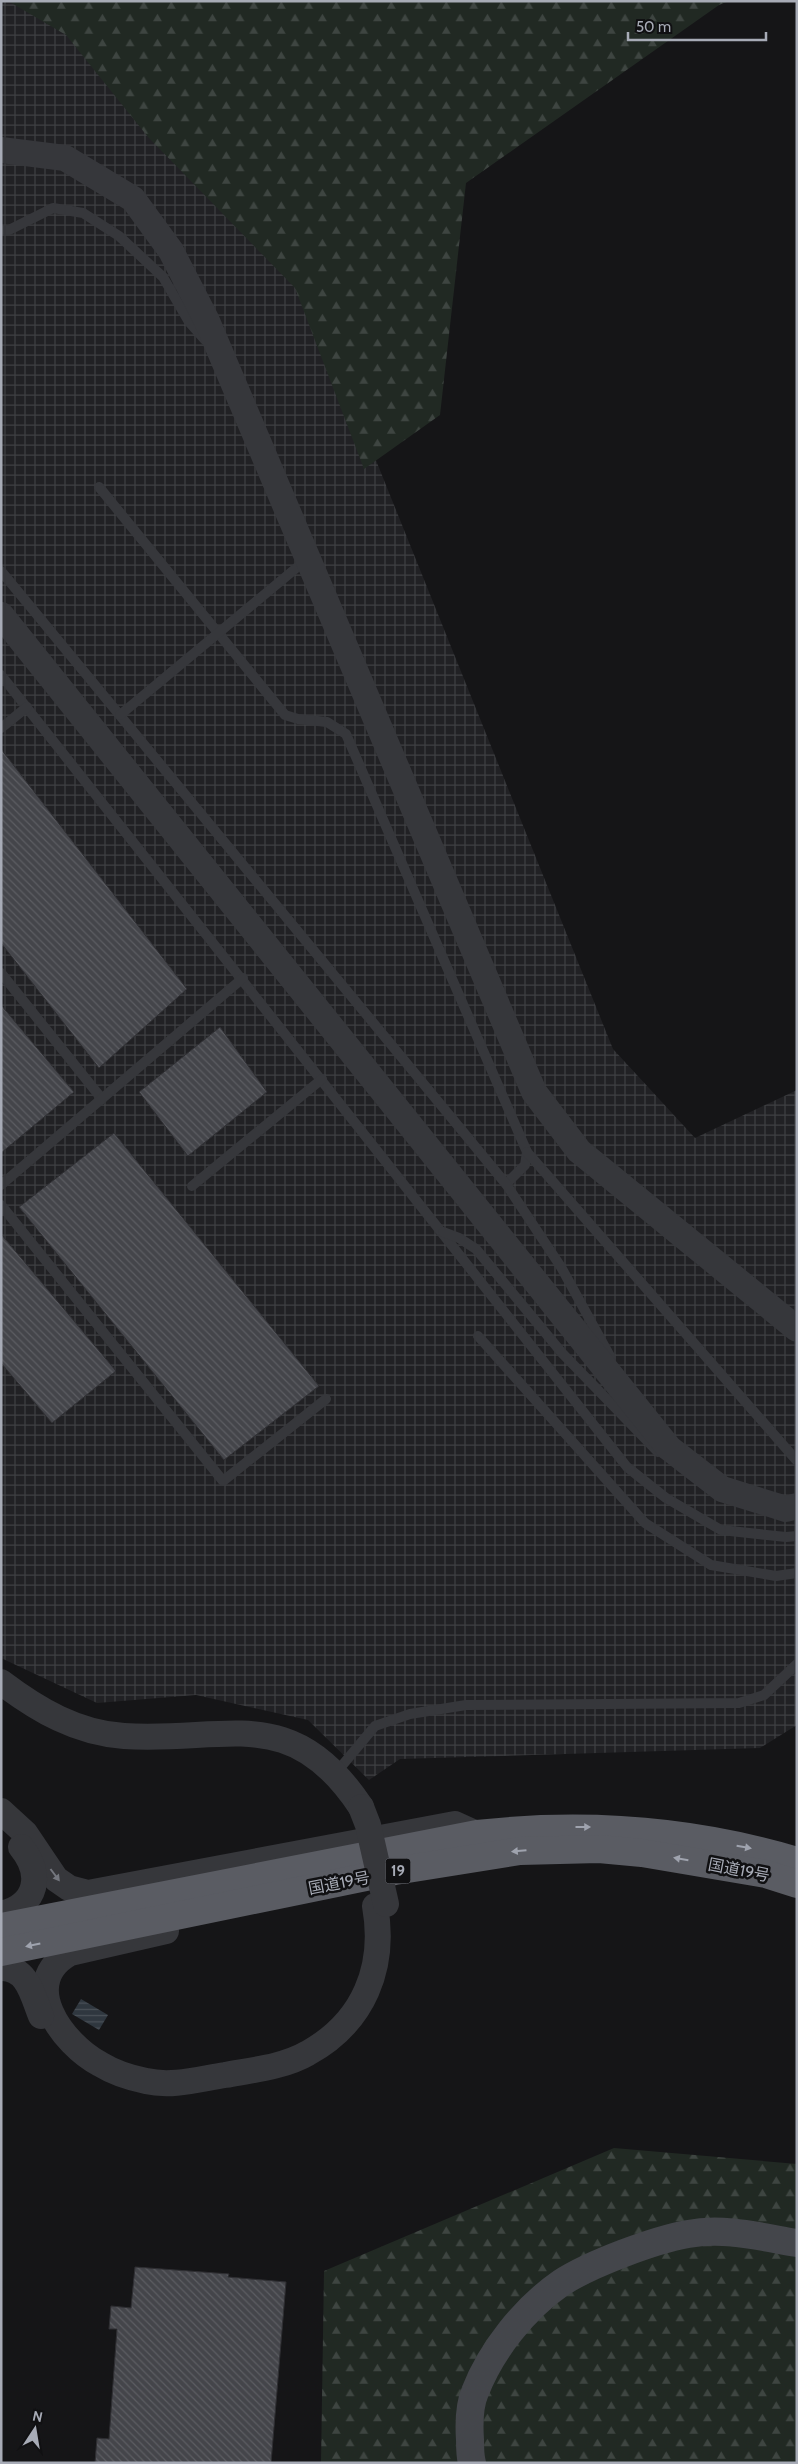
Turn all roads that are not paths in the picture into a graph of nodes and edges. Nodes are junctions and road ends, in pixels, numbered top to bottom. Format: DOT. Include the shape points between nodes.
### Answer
graph roads {
  1 [pos="1,150"];
  2 [pos="1,231"];
  3 [pos="224,362"];
  4 [pos="99,487"];
  5 [pos="308,559"];
  6 [pos="1,571"];
  7 [pos="1,615"];
  8 [pos="219,633"];
  9 [pos="3,682"];
  10 [pos="27,707"];
  11 [pos="120,715"];
  12 [pos="1,728"];
  13 [pos="1,973"];
  14 [pos="243,978"];
  15 [pos="322,1080"];
  16 [pos="102,1099"];
  17 [pos="527,1152"];
  18 [pos="506,1184"];
  19 [pos="1,1185"];
  20 [pos="192,1186"];
  21 [pos="1,1205"];
  22 [pos="442,1232"];
  23 [pos="797,1329"];
  24 [pos="478,1336"];
  25 [pos="326,1399"];
  26 [pos="641,1412"];
  27 [pos="797,1461"];
  28 [pos="722,1489"];
  29 [pos="797,1506"];
  30 [pos="797,1536"];
  31 [pos="797,1573"];
  32 [pos="797,1664"];
  33 [pos="1,1682"];
  34 [pos="1,1696"];
  35 [pos="333,1777"];
  36 [pos="1,1811"];
  37 [pos="1,1826"];
  38 [pos="477,1834"];
  39 [pos="797,1861"];
  40 [pos="797,1884"];
  41 [pos="272,1896"];
  42 [pos="380,1905"];
  43 [pos="1,1914"];
  44 [pos="1,1927"];
  45 [pos="1,1952"];
  46 [pos="1,1968"];
  47 [pos="797,2243"];
  48 [pos="472,2463"];
  1 -- 3 [label="street" via="64,158 133,198 171,251"];
  2 -- 3 [label="lane" via="53,208 83,213 119,236 163,277 189,322"];
  3 -- 5 [label="street"];
  4 -- 8 [label="lane"];
  5 -- 8 [label="lane"];
  5 -- 23 [label="street" via="534,1092 579,1151"];
  6 -- 11 [label="lane"];
  7 -- 26 [label="street"];
  8 -- 11 [label="lane"];
  8 -- 17 [label="lane" via="285,715 327,722 346,734"];
  9 -- 10 [label="lane"];
  10 -- 12 [label="lane"];
  10 -- 14 [label="lane"];
  11 -- 18 [label="lane"];
  13 -- 16 [label="lane"];
  14 -- 15 [label="lane"];
  14 -- 16 [label="lane"];
  15 -- 20 [label="lane"];
  15 -- 22 [label="lane"];
  16 -- 19 [label="lane"];
  17 -- 18 [label="lane" via="525,1165"];
  17 -- 27 [label="lane"];
  18 -- 26 [label="lane" via="561,1267"];
  21 -- 25 [label="lane" via="222,1481"];
  22 -- 28 [label="lane" via="476,1249 562,1353 652,1447 683,1471"];
  22 -- 30 [label="lane" via="627,1467 666,1498 721,1530"];
  24 -- 31 [label="lane" via="645,1523 711,1565 776,1576"];
  26 -- 28 [label="street" via="669,1448"];
  28 -- 29 [label="street" via="786,1509"];
  32 -- 35 [label="lane" via="764,1695 739,1703 466,1705 410,1714 375,1726"];
  33 -- 35 [label="street" via="44,1712 71,1725 123,1736 259,1734 299,1747"];
  34 -- 35 [label="street" via="60,1732 100,1744 169,1748 253,1744 277,1749"];
  35 -- 42 [label="street" via="355,1809"];
  36 -- 38 [label="street, one-way" via="25,1834 56,1879 69,1888 88,1893 455,1824"];
  37 -- 43 [label="street" via="30,1858 35,1887 20,1908"];
  38 -- 39 [label="highway, 国道19号 / 19, one-way" via="531,1828 598,1828 681,1836 755,1849"];
  38 -- 44 [label="highway, 国道19号 / 19"];
  40 -- 41 [label="highway, 国道19号 / 19, one-way" via="766,1874 642,1853 560,1849 477,1857"];
  41 -- 42 [label="street" via="260,1905 224,1916 70,1953 57,1960 48,1972 46,1990 49,2007 57,2023 70,2041 100,2064 146,2081 172,2084 276,2065 308,2054 349,2020 367,1992 377,1961"];
  41 -- 45 [label="highway, 国道19号 / 19, one-way"];
  42 -- 46 [label="street" via="389,1940 382,1979 367,2013 354,2030 321,2058 300,2067 195,2092 178,2094 128,2088 86,2068 71,2057 50,2033 25,1978"];
  47 -- 48 [label="main road" via="717,2231 689,2234 592,2266 562,2283 537,2302 514,2329 494,2355 474,2392 469,2427"];
}
